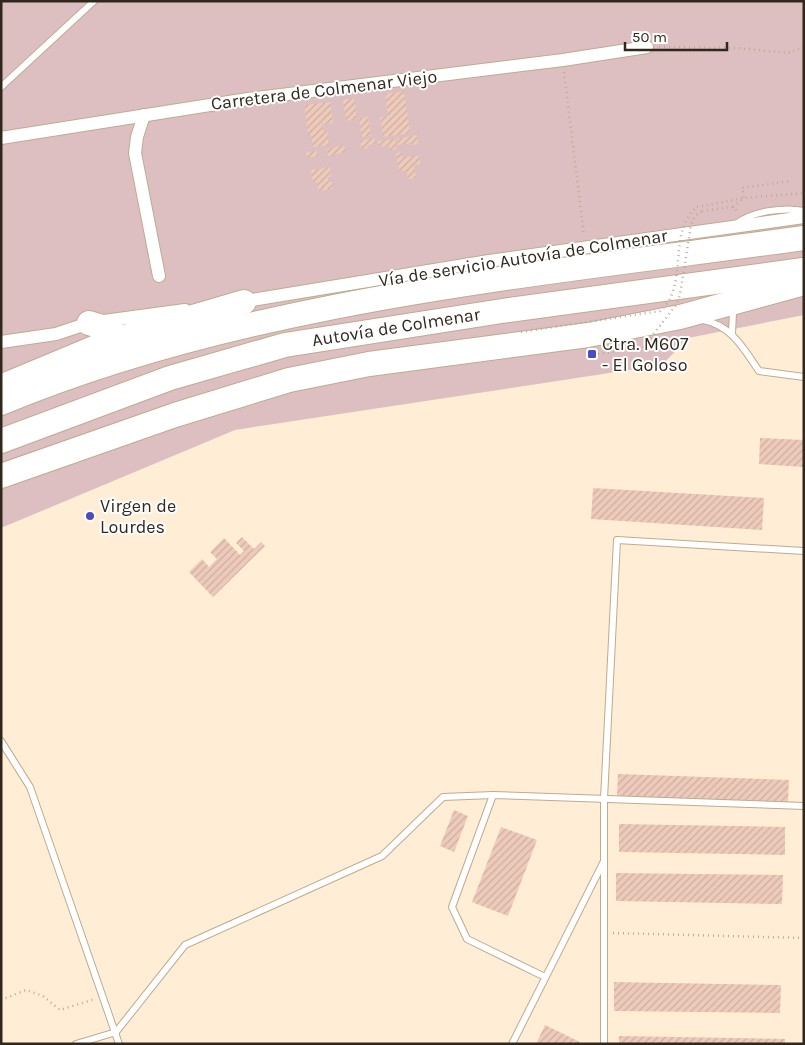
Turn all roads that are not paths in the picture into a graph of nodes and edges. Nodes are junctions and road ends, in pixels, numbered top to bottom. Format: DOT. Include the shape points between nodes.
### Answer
graph roads {
  1 [pos="94,1"];
  2 [pos="647,47"];
  3 [pos="1,87"];
  4 [pos="144,115"];
  5 [pos="1,138"];
  6 [pos="804,211"];
  7 [pos="804,217"];
  8 [pos="731,227"];
  9 [pos="804,238"];
  10 [pos="804,270"];
  11 [pos="159,276"];
  12 [pos="804,283"];
  13 [pos="746,298"];
  14 [pos="244,302"];
  15 [pos="680,317"];
  16 [pos="89,323"];
  17 [pos="732,333"];
  18 [pos="1,342"];
  19 [pos="108,342"];
  20 [pos="804,377"];
  21 [pos="1,387"];
  22 [pos="1,403"];
  23 [pos="1,440"];
  24 [pos="1,476"];
  25 [pos="804,551"];
  26 [pos="1,741"];
  27 [pos="493,796"];
  28 [pos="604,799"];
  29 [pos="804,806"];
  30 [pos="604,860"];
  31 [pos="545,977"];
  32 [pos="116,1032"];
  33 [pos="76,1044"];
  34 [pos="118,1044"];
  35 [pos="512,1044"];
  36 [pos="604,1044"];
  1 -- 3 [label="lane"];
  2 -- 4 [label="street, Carretera de Colmenar Viejo" via="248,98"];
  4 -- 5 [label="street, Carretera de Colmenar Viejo"];
  4 -- 11 [label="street" via="135,153"];
  6 -- 8 [label="lane" via="794,209 743,218"];
  7 -- 8 [label="street, Vía de servicio Autovía de Colmenar"];
  8 -- 14 [label="street, Vía de servicio Autovía de Colmenar" via="489,261"];
  9 -- 22 [label="highway, Autovía de Colmenar" via="495,281 295,313 160,348"];
  10 -- 23 [label="highway, Autovía de Colmenar" via="502,310 285,345 170,378"];
  12 -- 13 [label="highway"];
  13 -- 15 [label="highway"];
  13 -- 17 [label="lane" via="733,312"];
  14 -- 16 [label="street, Vía de servicio Autovía de Colmenar"];
  14 -- 19 [label="highway"];
  15 -- 17 [label="lane" via="711,321"];
  15 -- 24 [label="highway" via="588,335 369,364 289,380 166,418"];
  16 -- 18 [label="street" via="56,334"];
  16 -- 19 [label="highway" via="112,330"];
  17 -- 20 [label="lane" via="759,371"];
  19 -- 21 [label="highway"];
  25 -- 28 [label="lane" via="617,540"];
  26 -- 32 [label="lane" via="27,778"];
  27 -- 28 [label="lane"];
  27 -- 31 [label="lane" via="452,908 467,939"];
  27 -- 32 [label="lane" via="443,797 382,856 185,945"];
  28 -- 29 [label="lane"];
  28 -- 30 [label="lane"];
  30 -- 31 [label="lane"];
  30 -- 36 [label="lane"];
  31 -- 35 [label="lane"];
  32 -- 33 [label="lane"];
  32 -- 34 [label="lane"];
}
